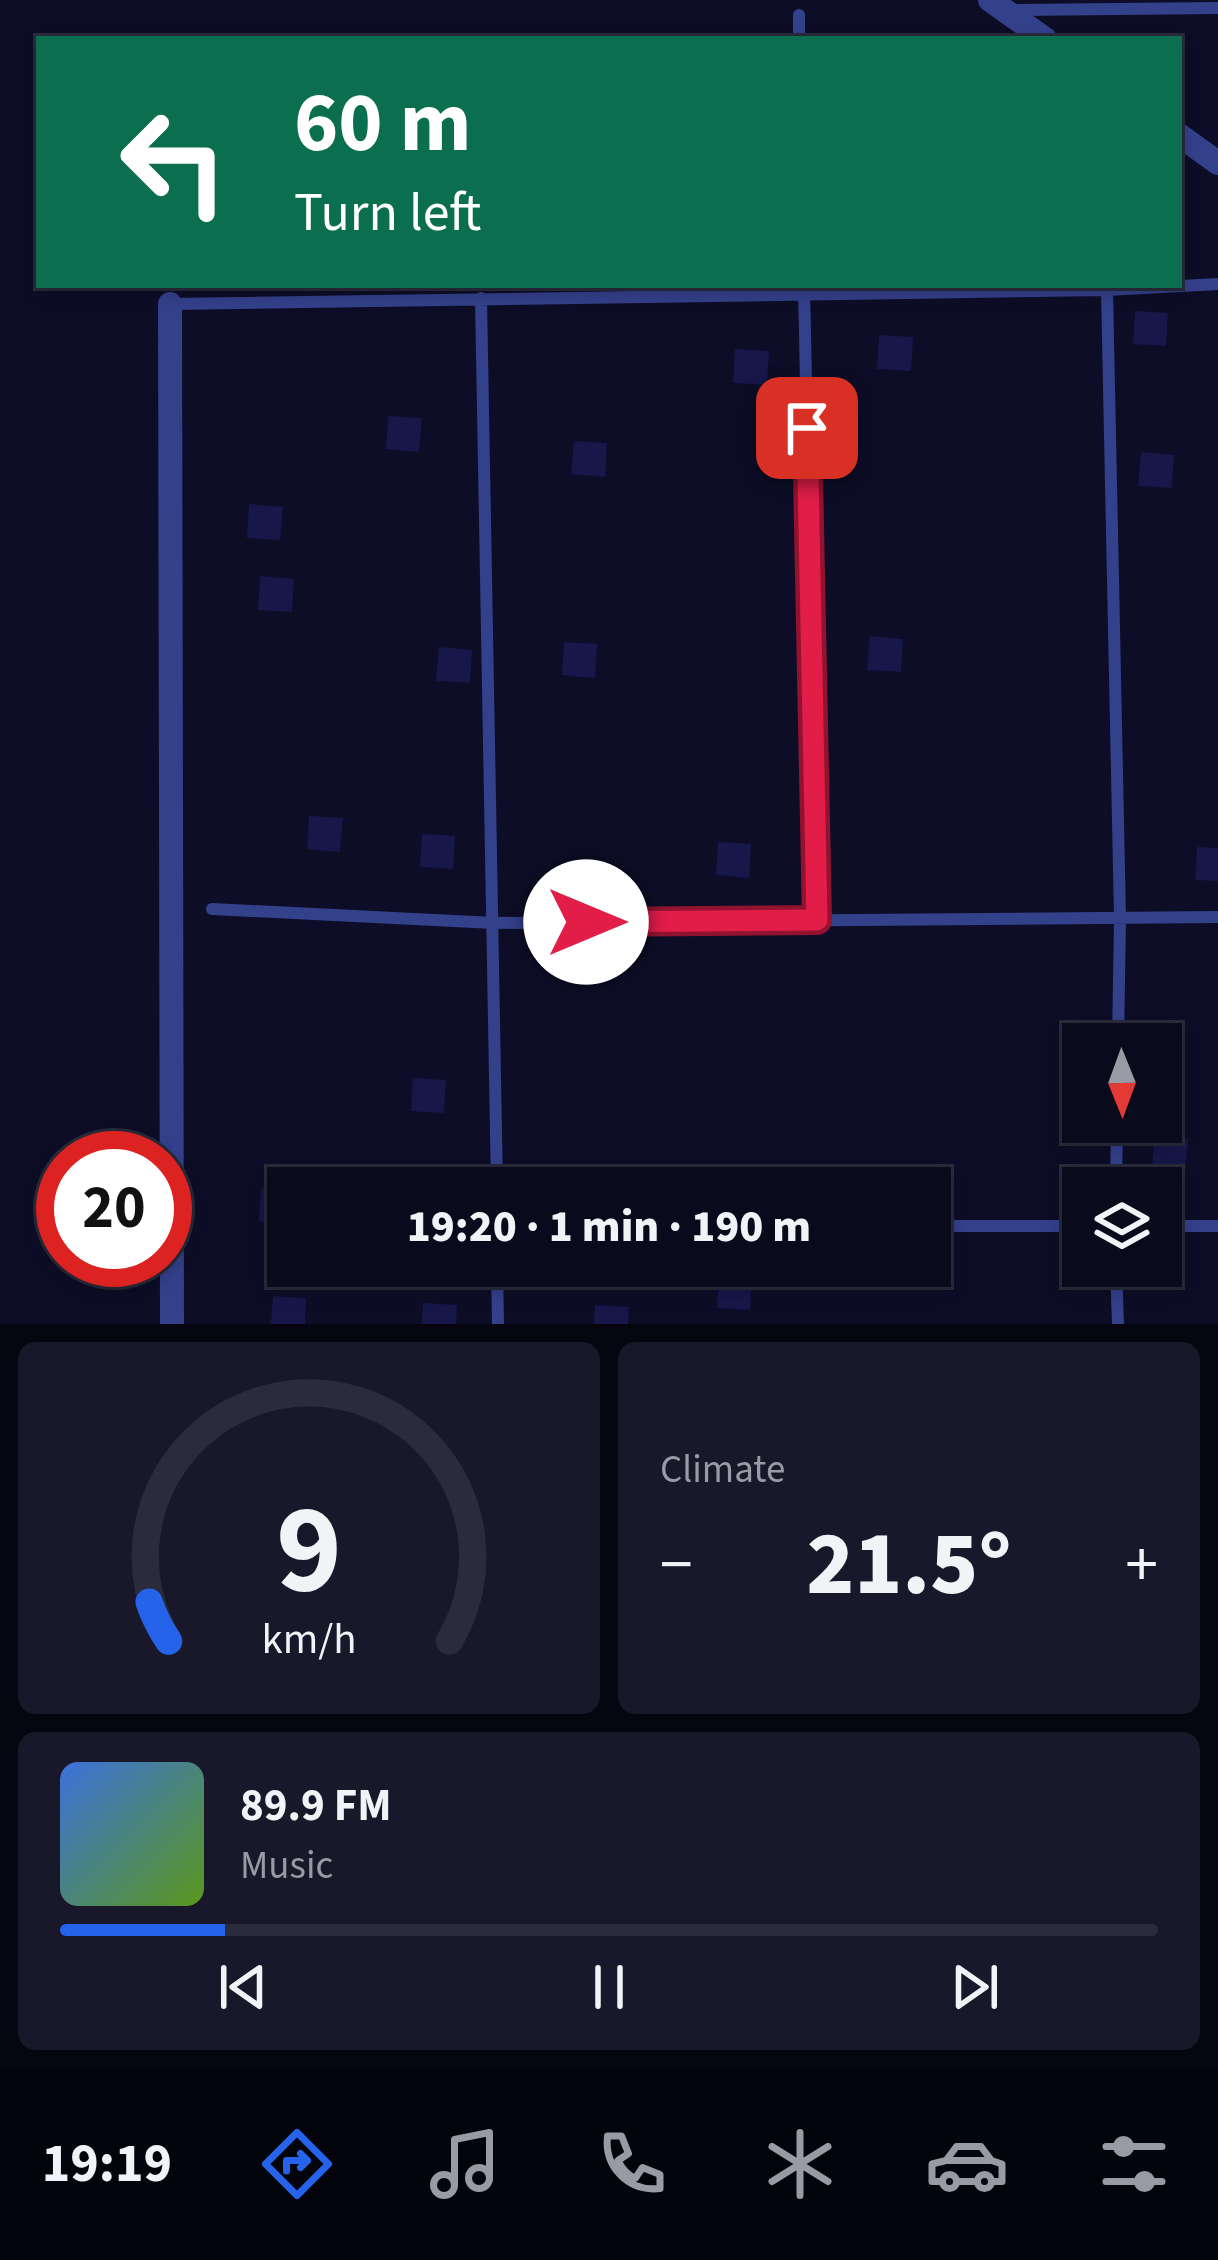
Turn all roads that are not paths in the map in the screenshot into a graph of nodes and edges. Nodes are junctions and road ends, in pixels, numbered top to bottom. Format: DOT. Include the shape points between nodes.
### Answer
graph roads {
  1 [pos="997,5"];
  2 [pos="1218,8"];
  3 [pos="799,15"];
  4 [pos="800,36"];
  5 [pos="1041,36"];
  6 [pos="1182,137"];
  7 [pos="1218,163"];
  8 [pos="1218,284"];
  9 [pos="1182,286"];
  10 [pos="1144,288"];
  11 [pos="804,290"];
  12 [pos="1107,290"];
  13 [pos="482,298"];
  14 [pos="170,304"];
  15 [pos="212,909"];
  16 [pos="1218,917"];
  17 [pos="1120,918"];
  18 [pos="817,920"];
  19 [pos="494,923"];
  20 [pos="1118,1023"];
  21 [pos="496,1167"];
  22 [pos="951,1226"];
  23 [pos="1062,1226"];
  24 [pos="1182,1226"];
  25 [pos="1218,1226"];
  26 [pos="497,1287"];
  27 [pos="1117,1287"];
  28 [pos="172,1324"];
  29 [pos="498,1324"];
  30 [pos="1118,1324"];
  1 -- 2 [label="lane"];
  1 -- 5 [label="street"];
  3 -- 4 [label="lane"];
  6 -- 7 [label="street"];
  8 -- 9 [label="lane"];
  10 -- 12 [label="lane"];
  11 -- 12 [label="lane"];
  11 -- 13 [label="lane"];
  11 -- 18 [label="lane"];
  12 -- 17 [label="lane"];
  13 -- 14 [label="lane"];
  13 -- 19 [label="lane"];
  14 -- 28 [label="street"];
  15 -- 19 [label="lane"];
  16 -- 17 [label="lane"];
  17 -- 18 [label="lane"];
  17 -- 20 [label="lane"];
  18 -- 19 [label="lane"];
  19 -- 21 [label="lane"];
  22 -- 23 [label="lane"];
  24 -- 25 [label="lane"];
  26 -- 29 [label="lane"];
  27 -- 30 [label="lane"];
}
